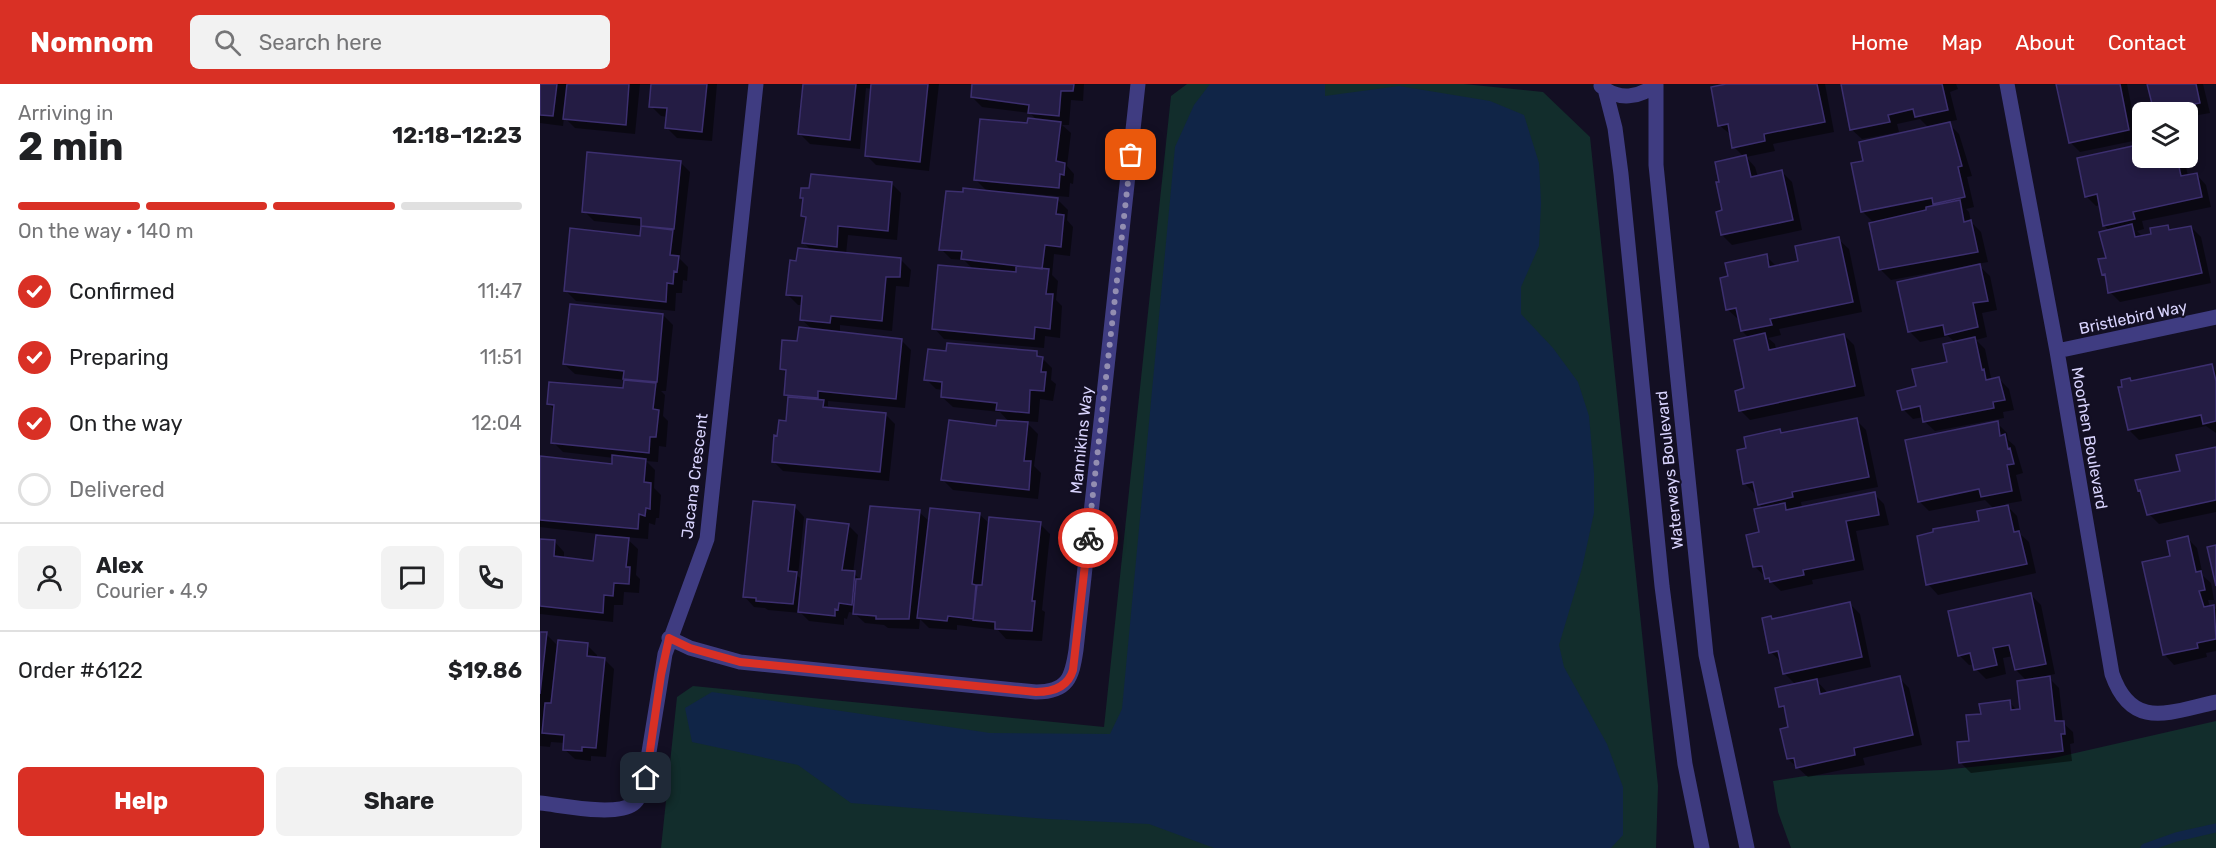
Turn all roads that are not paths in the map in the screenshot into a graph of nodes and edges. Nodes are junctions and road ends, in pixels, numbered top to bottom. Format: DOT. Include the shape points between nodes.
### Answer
graph roads {
  1 [pos="756,84"];
  2 [pos="1138,84"];
  3 [pos="1656,84"];
  4 [pos="2007,84"];
  5 [pos="1602,87"];
  6 [pos="2216,317"];
  7 [pos="2057,351"];
  8 [pos="669,638"];
  9 [pos="2216,702"];
  10 [pos="540,803"];
  11 [pos="1702,848"];
  12 [pos="1747,848"];
  1 -- 8 [label="street, Jacana Crescent" via="707,539"];
  2 -- 8 [label="street, Mannikins Way" via="1076,650 1069,680 1056,689 1036,692 740,662"];
  3 -- 5 [label="street" via="1631,96 1613,94"];
  3 -- 12 [label="street, Waterways Boulevard" via="1656,165 1706,655"];
  4 -- 7 [label="street, Moorhen Boulevard"];
  5 -- 11 [label="street, Waterways Boulevard" via="1613,120 1621,174 1662,586 1684,764"];
  6 -- 7 [label="street, Bristlebird Way"];
  7 -- 9 [label="street, Moorhen Boulevard" via="2117,688 2128,704 2147,713"];
  8 -- 10 [label="street, Jacana Crescent" via="646,778 634,804 611,809"];
}
